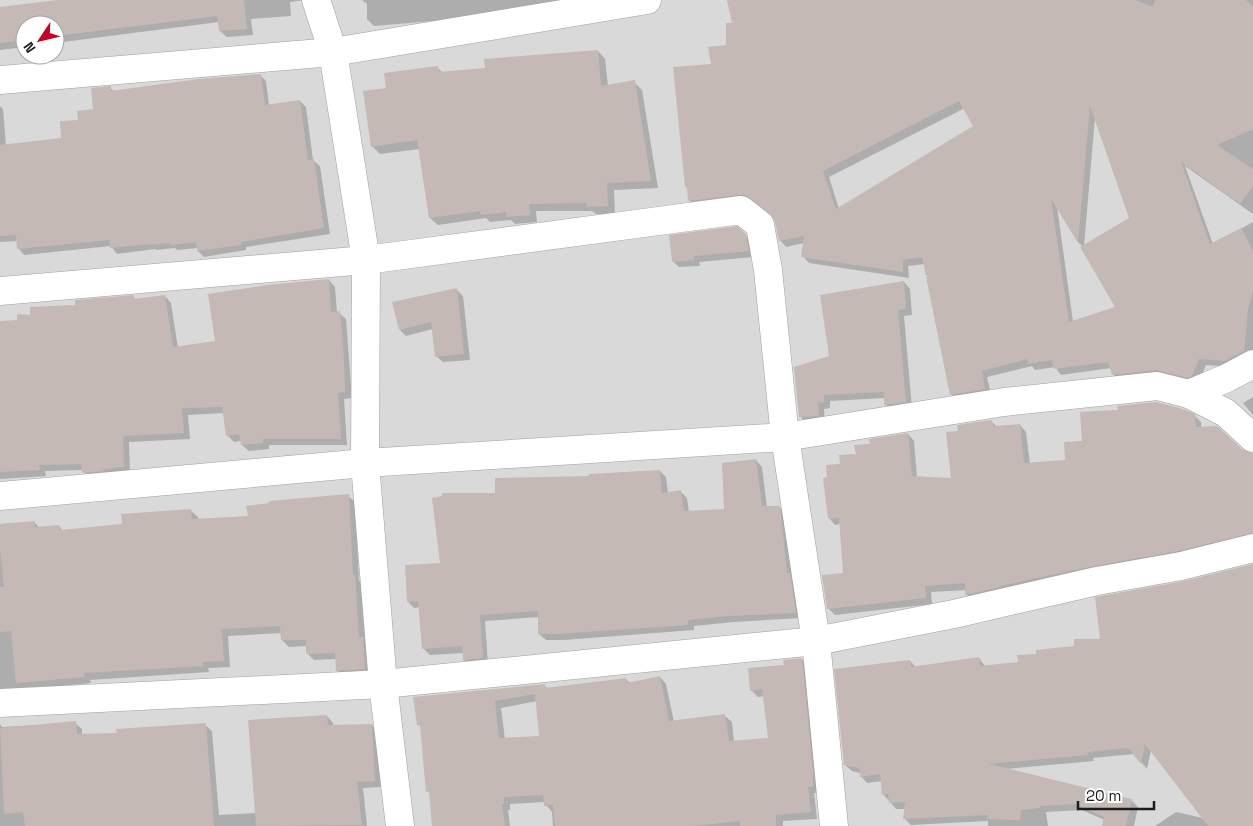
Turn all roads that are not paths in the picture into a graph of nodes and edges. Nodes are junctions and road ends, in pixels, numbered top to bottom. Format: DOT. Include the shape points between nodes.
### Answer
graph roads {
  1 [pos="316,0"];
  2 [pos="647,0"];
  3 [pos="333,52"];
  4 [pos="0,80"];
  5 [pos="366,260"];
  6 [pos="0,291"];
  7 [pos="1253,364"];
  8 [pos="1189,394"];
  9 [pos="785,437"];
  10 [pos="1253,438"];
  11 [pos="365,463"];
  12 [pos="0,496"];
  13 [pos="1253,548"];
  14 [pos="816,641"];
  15 [pos="383,684"];
  16 [pos="0,703"];
  17 [pos="400,826"];
  18 [pos="834,826"];
  1 -- 3 [label="street"];
  2 -- 3 [label="street"];
  3 -- 4 [label="street"];
  3 -- 5 [label="street"];
  5 -- 6 [label="street"];
  5 -- 9 [label="street" via="741,210 760,225 768,270"];
  5 -- 11 [label="street"];
  7 -- 8 [label="street"];
  8 -- 9 [label="street" via="1158,386 1004,402"];
  8 -- 10 [label="street" via="1226,413"];
  9 -- 11 [label="street"];
  9 -- 14 [label="street"];
  11 -- 12 [label="street"];
  11 -- 15 [label="street"];
  13 -- 14 [label="street" via="1181,566"];
  14 -- 15 [label="street"];
  14 -- 18 [label="street"];
  15 -- 16 [label="street"];
  15 -- 17 [label="street"];
}
